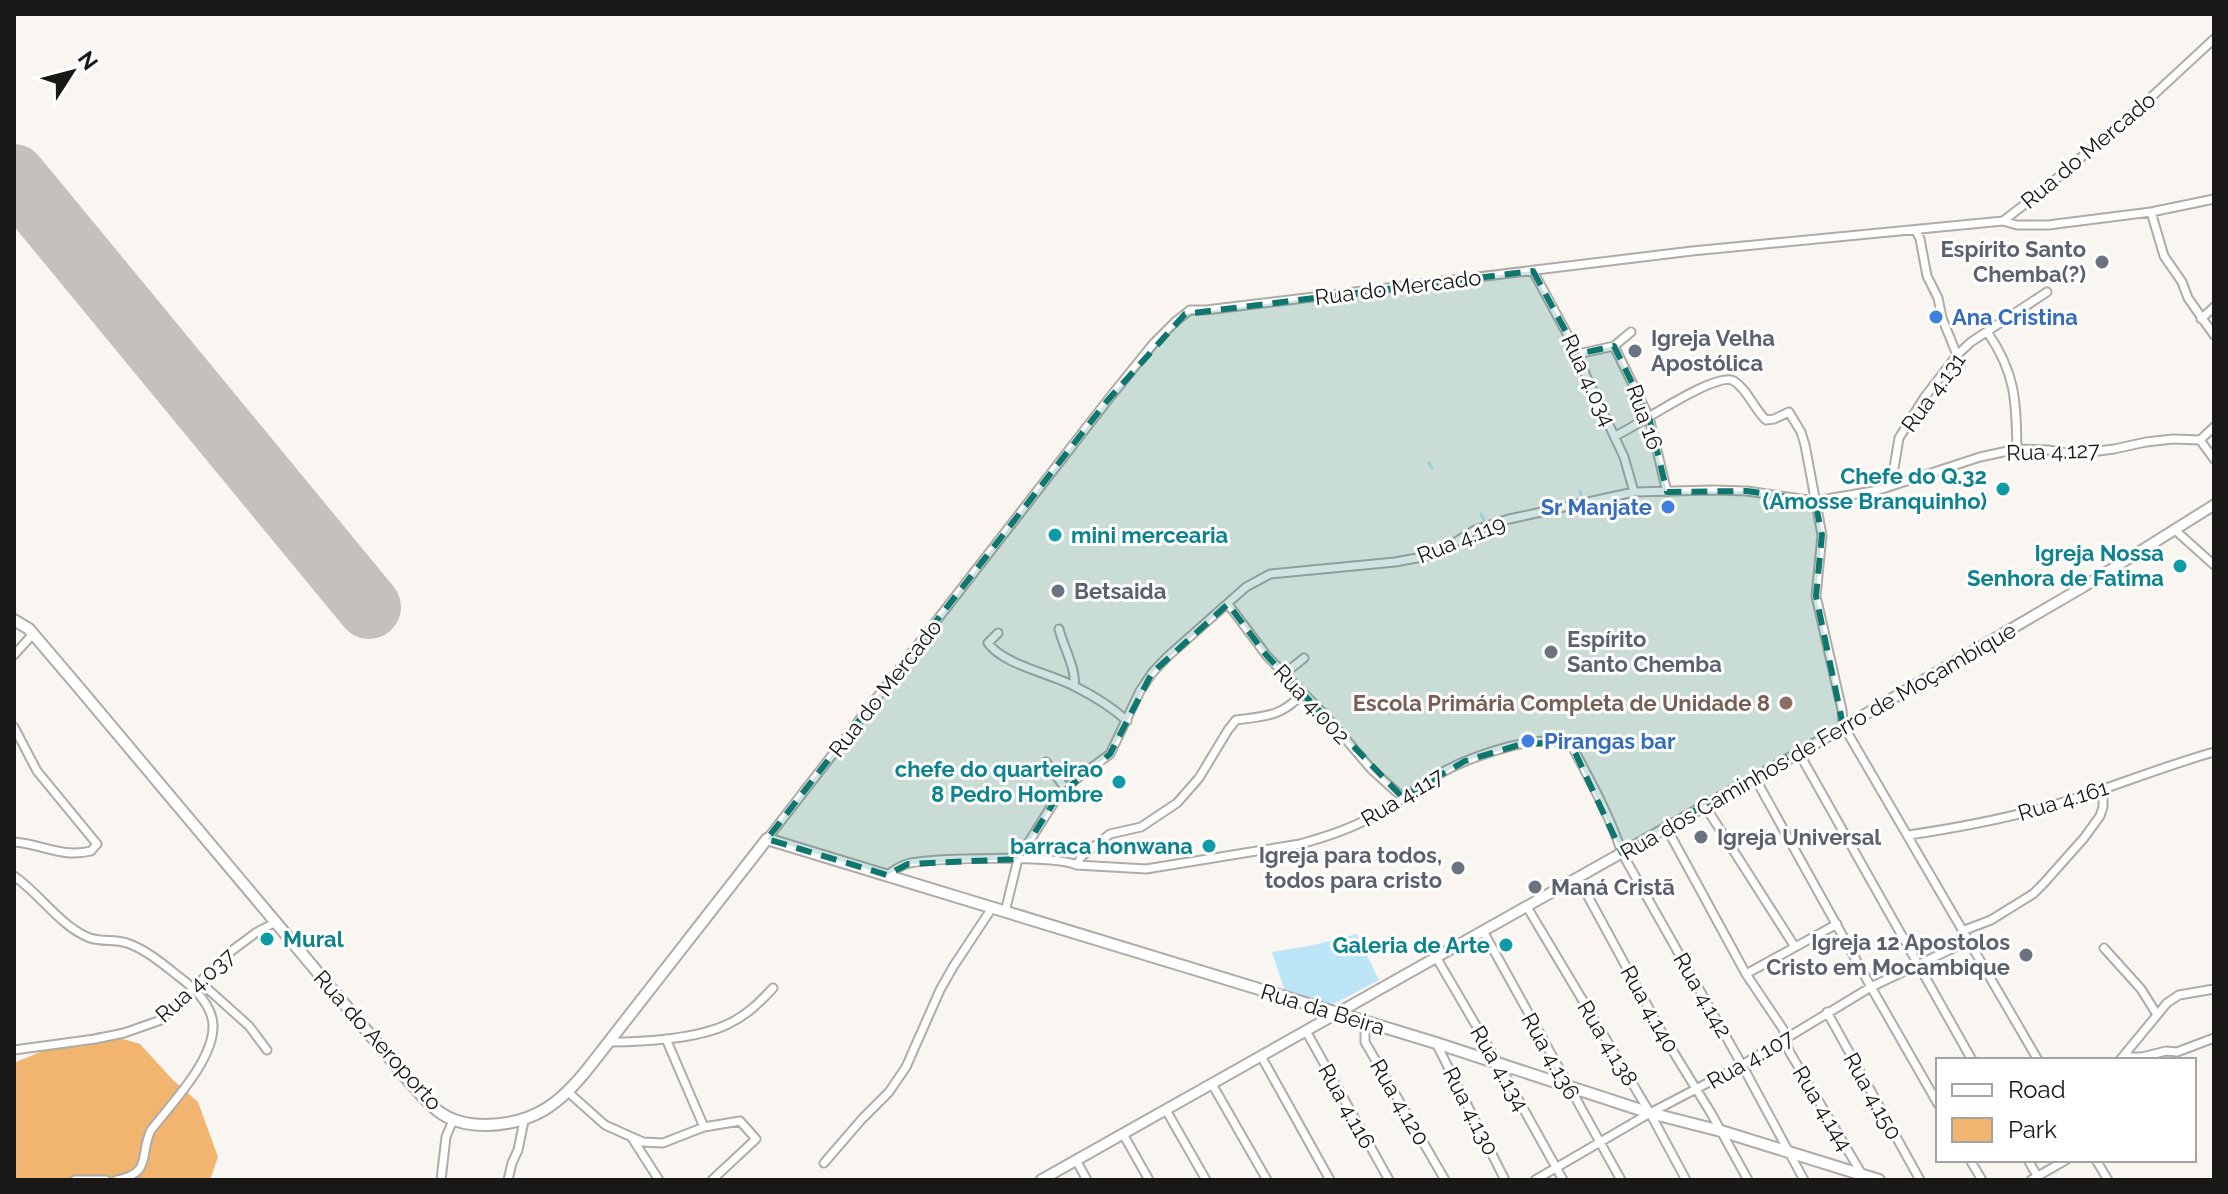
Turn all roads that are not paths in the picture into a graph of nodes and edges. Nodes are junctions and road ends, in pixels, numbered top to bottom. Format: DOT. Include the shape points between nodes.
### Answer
graph roads {
  1 [pos="2214,39"];
  2 [pos="2214,199"];
  3 [pos="2151,212"];
  4 [pos="2003,221"];
  5 [pos="1916,231"];
  6 [pos="1533,271"];
  7 [pos="2047,292"];
  8 [pos="2214,307"];
  9 [pos="2201,319"];
  10 [pos="1631,332"];
  11 [pos="1988,333"];
  12 [pos="2214,335"];
  13 [pos="1614,346"];
  14 [pos="1578,354"];
  15 [pos="1957,355"];
  16 [pos="1649,417"];
  17 [pos="2214,427"];
  18 [pos="1615,436"];
  19 [pos="2200,440"];
  20 [pos="2017,449"];
  21 [pos="2214,459"];
  22 [pos="1891,486"];
  23 [pos="1634,492"];
  24 [pos="1667,492"];
  25 [pos="1815,501"];
  26 [pos="2214,505"];
  27 [pos="2175,530"];
  28 [pos="2214,565"];
  29 [pos="1228,604"];
  30 [pos="14,620"];
  31 [pos="1059,629"];
  32 [pos="998,633"];
  33 [pos="33,634"];
  34 [pos="14,655"];
  35 [pos="1304,658"];
  36 [pos="1284,674"];
  37 [pos="1074,686"];
  38 [pos="1302,694"];
  39 [pos="1127,721"];
  40 [pos="1843,725"];
  41 [pos="14,727"];
  42 [pos="2214,752"];
  43 [pos="1799,753"];
  44 [pos="1046,762"];
  45 [pos="1755,778"];
  46 [pos="1065,788"];
  47 [pos="2103,789"];
  48 [pos="1402,797"];
  49 [pos="1705,806"];
  50 [pos="1666,827"];
  51 [pos="1909,835"];
  52 [pos="767,839"];
  53 [pos="14,842"];
  54 [pos="1622,853"];
  55 [pos="1018,859"];
  56 [pos="1077,865"];
  57 [pos="887,875"];
  58 [pos="14,876"];
  59 [pos="1578,878"];
  60 [pos="1527,907"];
  61 [pos="992,908"];
  62 [pos="1005,912"];
  63 [pos="276,922"];
  64 [pos="1837,924"];
  65 [pos="1483,931"];
  66 [pos="1962,931"];
  67 [pos="1968,941"];
  68 [pos="1795,947"];
  69 [pos="2104,948"];
  70 [pos="1436,957"];
  71 [pos="1919,966"];
  72 [pos="1746,974"];
  73 [pos="197,985"];
  74 [pos="1871,987"];
  75 [pos="773,988"];
  76 [pos="2214,989"];
  77 [pos="1827,1012"];
  78 [pos="1337,1013"];
  79 [pos="2156,1013"];
  80 [pos="1368,1022"];
  81 [pos="1306,1031"];
  82 [pos="2214,1038"];
  83 [pos="666,1039"];
  84 [pos="1786,1039"];
  85 [pos="609,1042"];
  86 [pos="1436,1043"];
  87 [pos="14,1050"];
  88 [pos="267,1050"];
  89 [pos="1261,1056"];
  90 [pos="1971,1058"];
  91 [pos="2037,1058"];
  92 [pos="2121,1058"];
  93 [pos="1498,1063"];
  94 [pos="1742,1065"];
  95 [pos="1212,1084"];
  96 [pos="1568,1088"];
  97 [pos="1697,1090"];
  98 [pos="568,1092"];
  99 [pos="1936,1101"];
  100 [pos="1166,1110"];
  101 [pos="1650,1113"];
  102 [pos="453,1120"];
  103 [pos="524,1121"];
  104 [pos="704,1127"];
  105 [pos="1721,1131"];
  106 [pos="1123,1134"];
  107 [pos="632,1138"];
  108 [pos="1601,1143"];
  109 [pos="1789,1152"];
  110 [pos="1076,1160"];
  111 [pos="1971,1162"];
  112 [pos="2063,1162"];
  113 [pos="2097,1162"];
  114 [pos="824,1163"];
  115 [pos="1556,1168"];
  116 [pos="1864,1178"];
  117 [pos="2036,1179"];
  118 [pos="75,1180"];
  119 [pos="106,1180"];
  120 [pos="117,1180"];
  121 [pos="441,1180"];
  122 [pos="508,1180"];
  123 [pos="659,1180"];
  124 [pos="712,1180"];
  125 [pos="1041,1180"];
  126 [pos="1087,1180"];
  127 [pos="1149,1180"];
  128 [pos="1206,1180"];
  129 [pos="1267,1180"];
  130 [pos="1330,1180"];
  131 [pos="1389,1180"];
  132 [pos="1445,1180"];
  133 [pos="1505,1180"];
  134 [pos="1535,1180"];
  135 [pos="1563,1180"];
  136 [pos="1621,1180"];
  137 [pos="1686,1180"];
  138 [pos="1748,1180"];
  139 [pos="1804,1180"];
  140 [pos="1879,1180"];
  141 [pos="1920,1180"];
  142 [pos="1982,1180"];
  143 [pos="2108,1180"];
  1 -- 4 [label="street, Rua do Mercado"];
  2 -- 3 [label="street"];
  3 -- 4 [label="street" via="2041,226"];
  3 -- 9 [label="street" via="2164,256"];
  4 -- 5 [label="street, Rua do Mercado"];
  5 -- 6 [label="street, Rua do Mercado"];
  5 -- 15 [label="street"];
  6 -- 14 [label="street, Rua 4.034"];
  6 -- 52 [label="street, Rua do Mercado" via="1185,314 1107,401"];
  7 -- 11 [label="street, Rua 4.131"];
  8 -- 9 [label="street"];
  9 -- 12 [label="street"];
  10 -- 13 [label="street"];
  11 -- 15 [label="street, Rua 4.131"];
  11 -- 20 [label="street" via="2012,381"];
  13 -- 14 [label="street"];
  13 -- 16 [label="street, Rua 16"];
  14 -- 18 [label="street, Rua 4.034"];
  15 -- 22 [label="street, Rua 4.131" via="1899,438"];
  16 -- 18 [label="street"];
  16 -- 24 [label="street, Rua 16"];
  16 -- 25 [label="street" via="1715,381 1735,382 1766,420 1789,412 1805,445"];
  17 -- 19 [label="street"];
  18 -- 23 [label="street, Rua 4.034"];
  19 -- 20 [label="street, Rua 4.127" via="2160,440 2075,454"];
  19 -- 21 [label="street"];
  20 -- 22 [label="street, Rua 4.127"];
  22 -- 25 [label="street, Rua 4.127"];
  23 -- 24 [label="street, Rua 4.119"];
  23 -- 29 [label="street, Rua 4.119" via="1509,519 1475,530 1428,556 1270,574"];
  24 -- 25 [label="street, Rua 4.119" via="1747,491"];
  25 -- 40 [label="street" via="1822,535 1816,596"];
  26 -- 27 [label="street, Rua dos Caminhos de Ferro de Moçambique"];
  27 -- 28 [label="street"];
  27 -- 40 [label="street, Rua dos Caminhos de Ferro de Moçambique"];
  29 -- 36 [label="street, Rua 4.002"];
  29 -- 39 [label="street, Rua 4.119" via="1152,673"];
  30 -- 33 [label="main road, Rua do Aeroporto"];
  31 -- 37 [label="street"];
  32 -- 37 [label="street" via="988,643 996,652"];
  33 -- 34 [label="street"];
  33 -- 63 [label="main road, Rua do Aeroporto"];
  35 -- 36 [label="street"];
  36 -- 38 [label="street, Rua 4.002"];
  37 -- 39 [label="street"];
  38 -- 48 [label="street, Rua 4.002"];
  38 -- 56 [label="street" via="1274,715 1236,720 1177,803 1141,827 1110,834"];
  39 -- 46 [label="street, Rua 4.119" via="1110,754"];
  40 -- 43 [label="street, Rua dos Caminhos de Ferro de Moçambique"];
  40 -- 51 [label="street"];
  41 -- 53 [label="street" via="37,771 97,844 91,851 64,854"];
  42 -- 47 [label="street, Rua 4.161"];
  43 -- 45 [label="street, Rua dos Caminhos de Ferro de Moçambique"];
  43 -- 71 [label="street"];
  44 -- 46 [label="street"];
  45 -- 49 [label="street, Rua dos Caminhos de Ferro de Moçambique"];
  45 -- 64 [label="street"];
  46 -- 55 [label="street, Rua 4.119"];
  47 -- 51 [label="street, Rua 4.161" via="1992,820"];
  47 -- 66 [label="street" via="2100,816 2044,883 1991,920"];
  48 -- 54 [label="street, Rua 4.117" via="1465,761 1522,744 1561,742 1573,748"];
  48 -- 56 [label="street, Rua 4.117" via="1363,822 1300,844 1146,869"];
  49 -- 50 [label="street, Rua dos Caminhos de Ferro de Moçambique"];
  49 -- 68 [label="street"];
  50 -- 54 [label="street, Rua dos Caminhos de Ferro de Moçambique"];
  50 -- 72 [label="street, Rua 4.144"];
  51 -- 66 [label="street"];
  52 -- 57 [label="main road, Rua da Beira"];
  52 -- 85 [label="main road, Rua do Aeroporto"];
  54 -- 59 [label="street, Rua dos Caminhos de Ferro de Moçambique"];
  54 -- 94 [label="street, Rua 4.142"];
  55 -- 56 [label="street, Rua 4.117"];
  55 -- 57 [label="street, Rua 4.117" via="908,864"];
  55 -- 62 [label="street, Rua 4.119"];
  57 -- 61 [label="main road, Rua da Beira"];
  58 -- 73 [label="street" via="76,930 90,938 129,943"];
  59 -- 60 [label="street, Rua dos Caminhos de Ferro de Moçambique"];
  59 -- 97 [label="street, Rua 4.140"];
  60 -- 65 [label="street, Rua dos Caminhos de Ferro de Moçambique"];
  60 -- 101 [label="street, Rua 4.138"];
  61 -- 62 [label="main road, Rua da Beira"];
  61 -- 114 [label="street" via="940,990 906,1067"];
  62 -- 78 [label="main road, Rua da Beira"];
  63 -- 73 [label="street, Rua 4.037" via="235,947"];
  63 -- 102 [label="main road, Rua do Aeroporto" via="408,1080"];
  64 -- 68 [label="street"];
  64 -- 74 [label="street"];
  65 -- 70 [label="street, Rua dos Caminhos de Ferro de Moçambique"];
  65 -- 96 [label="street, Rua 4.136"];
  66 -- 67 [label="street"];
  67 -- 71 [label="street, Rua 4.107"];
  67 -- 91 [label="street"];
  68 -- 72 [label="street"];
  69 -- 79 [label="street"];
  70 -- 78 [label="street, Rua dos Caminhos de Ferro de Moçambique"];
  70 -- 93 [label="street, Rua 4.134"];
  71 -- 74 [label="street, Rua 4.107"];
  71 -- 90 [label="street"];
  72 -- 84 [label="street, Rua 4.144"];
  73 -- 87 [label="street, Rua 4.037" via="152,1024 95,1039"];
  73 -- 88 [label="street" via="249,1026"];
  73 -- 120 [label="street" via="213,1023 207,1050 151,1130 143,1165"];
  74 -- 77 [label="street, Rua 4.107"];
  74 -- 99 [label="street"];
  75 -- 83 [label="street" via="726,1026"];
  76 -- 79 [label="street" via="2179,995"];
  77 -- 84 [label="street, Rua 4.107"];
  77 -- 141 [label="street, Rua 4.150"];
  78 -- 80 [label="main road, Rua da Beira"];
  78 -- 81 [label="street, Rua dos Caminhos de Ferro de Moçambique"];
  79 -- 92 [label="street"];
  80 -- 86 [label="main road, Rua da Beira"];
  80 -- 132 [label="street, Rua 4.120" via="1365,1042"];
  81 -- 89 [label="street, Rua dos Caminhos de Ferro de Moçambique"];
  81 -- 131 [label="street, Rua 4.116"];
  82 -- 92 [label="street" via="2177,1052"];
  83 -- 85 [label="street"];
  83 -- 104 [label="street"];
  84 -- 94 [label="street, Rua 4.107"];
  84 -- 116 [label="street, Rua 4.144"];
  85 -- 98 [label="main road, Rua do Aeroporto"];
  86 -- 93 [label="main road, Rua da Beira"];
  86 -- 133 [label="street, Rua 4.130"];
  89 -- 95 [label="street, Rua dos Caminhos de Ferro de Moçambique"];
  89 -- 130 [label="street"];
  93 -- 96 [label="main road, Rua da Beira"];
  93 -- 115 [label="street, Rua 4.134"];
  94 -- 97 [label="street, Rua 4.107"];
  94 -- 109 [label="street, Rua 4.142"];
  95 -- 100 [label="street, Rua dos Caminhos de Ferro de Moçambique"];
  95 -- 129 [label="street"];
  96 -- 101 [label="main road, Rua da Beira"];
  96 -- 108 [label="street, Rua 4.136"];
  97 -- 101 [label="street, Rua 4.107"];
  97 -- 105 [label="street, Rua 4.140"];
  98 -- 103 [label="main road, Rua do Aeroporto"];
  98 -- 107 [label="street" via="605,1125"];
  100 -- 106 [label="street, Rua dos Caminhos de Ferro de Moçambique"];
  100 -- 128 [label="street"];
  101 -- 105 [label="main road, Rua da Beira"];
  101 -- 108 [label="street, Rua 4.107"];
  101 -- 137 [label="street, Rua 4.138"];
  102 -- 103 [label="main road, Rua do Aeroporto" via="475,1125"];
  102 -- 121 [label="street"];
  103 -- 122 [label="street"];
  104 -- 107 [label="street" via="663,1143"];
  104 -- 124 [label="street" via="740,1121 756,1139"];
  105 -- 109 [label="main road, Rua da Beira"];
  105 -- 138 [label="street, Rua 4.140"];
  106 -- 110 [label="street, Rua dos Caminhos de Ferro de Moçambique"];
  106 -- 127 [label="street"];
  107 -- 123 [label="street"];
  108 -- 115 [label="street, Rua 4.107"];
  108 -- 136 [label="street, Rua 4.136"];
  109 -- 116 [label="main road, Rua da Beira"];
  109 -- 139 [label="street, Rua 4.142"];
  110 -- 125 [label="street, Rua dos Caminhos de Ferro de Moçambique"];
  110 -- 126 [label="street"];
  111 -- 142 [label="street"];
  112 -- 117 [label="street"];
  113 -- 143 [label="street"];
  115 -- 134 [label="street, Rua 4.107"];
  115 -- 135 [label="street, Rua 4.134"];
  116 -- 140 [label="main road, Rua da Beira"];
  118 -- 119 [label="street"];
}
